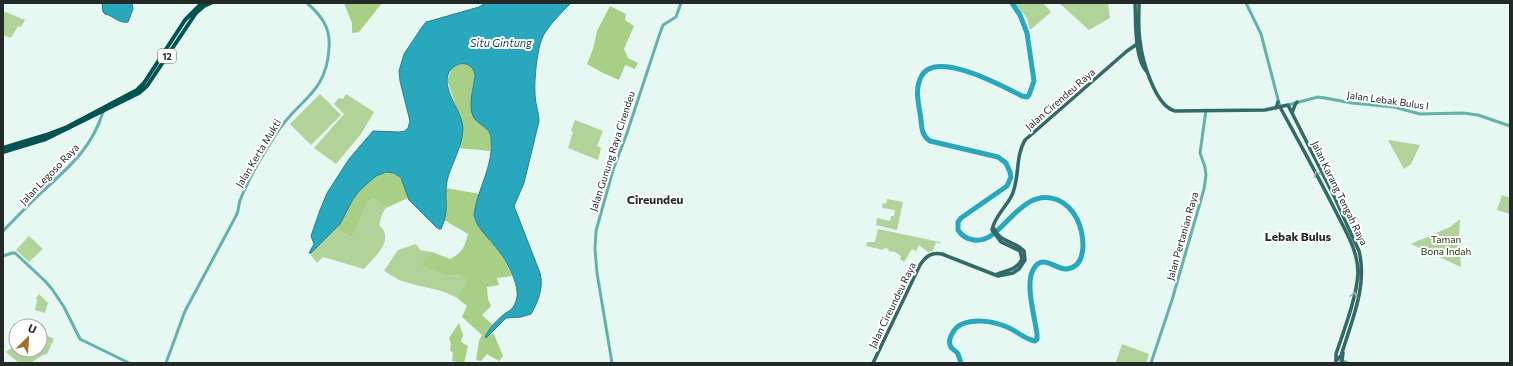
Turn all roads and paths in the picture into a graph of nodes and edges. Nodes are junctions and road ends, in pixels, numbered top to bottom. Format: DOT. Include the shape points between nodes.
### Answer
graph roads {
  1 [pos="202,3"];
  2 [pos="211,3"];
  3 [pos="307,3"];
  4 [pos="681,3"];
  5 [pos="1135,3"];
  6 [pos="1139,3"];
  7 [pos="1246,3"];
  8 [pos="1138,43"];
  9 [pos="1278,102"];
  10 [pos="1297,102"];
  11 [pos="1288,105"];
  12 [pos="1280,107"];
  13 [pos="1276,108"];
  14 [pos="1271,109"];
  15 [pos="1206,110"];
  16 [pos="102,112"];
  17 [pos="1292,113"];
  18 [pos="1284,114"];
  19 [pos="96,116"];
  20 [pos="99,124"];
  21 [pos="1510,126"];
  22 [pos="3,148"];
  23 [pos="3,152"];
  24 [pos="3,231"];
  25 [pos="3,256"];
  26 [pos="995,275"];
  27 [pos="1342,343"];
  28 [pos="1343,348"];
  29 [pos="1336,361"];
  30 [pos="1342,361"];
  31 [pos="129,363"];
  32 [pos="166,363"];
  33 [pos="612,363"];
  34 [pos="873,363"];
  35 [pos="1151,363"];
  36 [pos="1348,363"];
  1 -- 22 [label="highway, 12" via="185,20 137,90 66,127"];
  2 -- 16 [label="highway, 12" via="196,14 147,86 134,96"];
  3 -- 32 [label="street, Jalan Kerta Mukti" via="326,24 328,32 329,57 324,75 313,92 278,130 253,174 239,200 240,208 185,311"];
  4 -- 33 [label="street, Jalan Gunung Raya Cirendeu" via="676,17 663,24 612,170 596,231 597,273"];
  5 -- 8 [label="main road"];
  6 -- 8 [label="main road"];
  7 -- 9 [label="street" via="1261,34"];
  8 -- 15 [label="main road" via="1147,72 1166,106 1172,110"];
  8 -- 26 [label="main road, Jalan Cirendeu Raya" via="1025,140 1019,152 1012,194 993,226 997,236 1024,251 1024,263 1013,273"];
  9 -- 12 [label="street"];
  9 -- 13 [label="main road"];
  10 -- 11 [label="street, Jalan Lebak Bulus I"];
  10 -- 17 [label="main road"];
  10 -- 21 [label="street, Jalan Lebak Bulus I" via="1318,97 1394,107 1420,114 1463,113 1478,115"];
  11 -- 12 [label="main road"];
  11 -- 17 [label="main road, Jalan Karang Tengah Raya"];
  12 -- 13 [label="main road"];
  12 -- 18 [label="main road, Jalan Karang Tengah Raya"];
  13 -- 14 [label="main road"];
  14 -- 15 [label="main road"];
  14 -- 18 [label="main road"];
  15 -- 35 [label="street, Jalan Pertanian Raya" via="1200,153 1205,171 1204,189"];
  16 -- 19 [label="highway, 12"];
  16 -- 20 [label="street, Jalan Legoso Raya"];
  17 -- 27 [label="main road, Jalan Karang Tengah Raya" via="1338,204 1362,260 1360,291"];
  27 -- 18 [label="main road, Jalan Karang Tengah Raya, one-way" via="1355,289 1357,261 1345,230"];
  19 -- 20 [label="street"];
  19 -- 23 [label="highway, 12" via="46,139"];
  20 -- 24 [label="street, Jalan Legoso Raya" via="92,139 71,165"];
  25 -- 31 [label="street" via="15,253 45,281 64,307 80,339"];
  26 -- 34 [label="main road, Jalan Cireundeu Raya" via="942,254 926,256"];
  27 -- 28 [label="main road, Jalan Karang Tengah Raya"];
  27 -- 29 [label="main road, Jalan Karang Tengah Raya" via="1336,354"];
  28 -- 29 [label="main road, Jalan Karang Tengah Raya" via="1341,356"];
  28 -- 30 [label="main road"];
  29 -- 30 [label="street"];
  30 -- 36 [label="street"];
}
